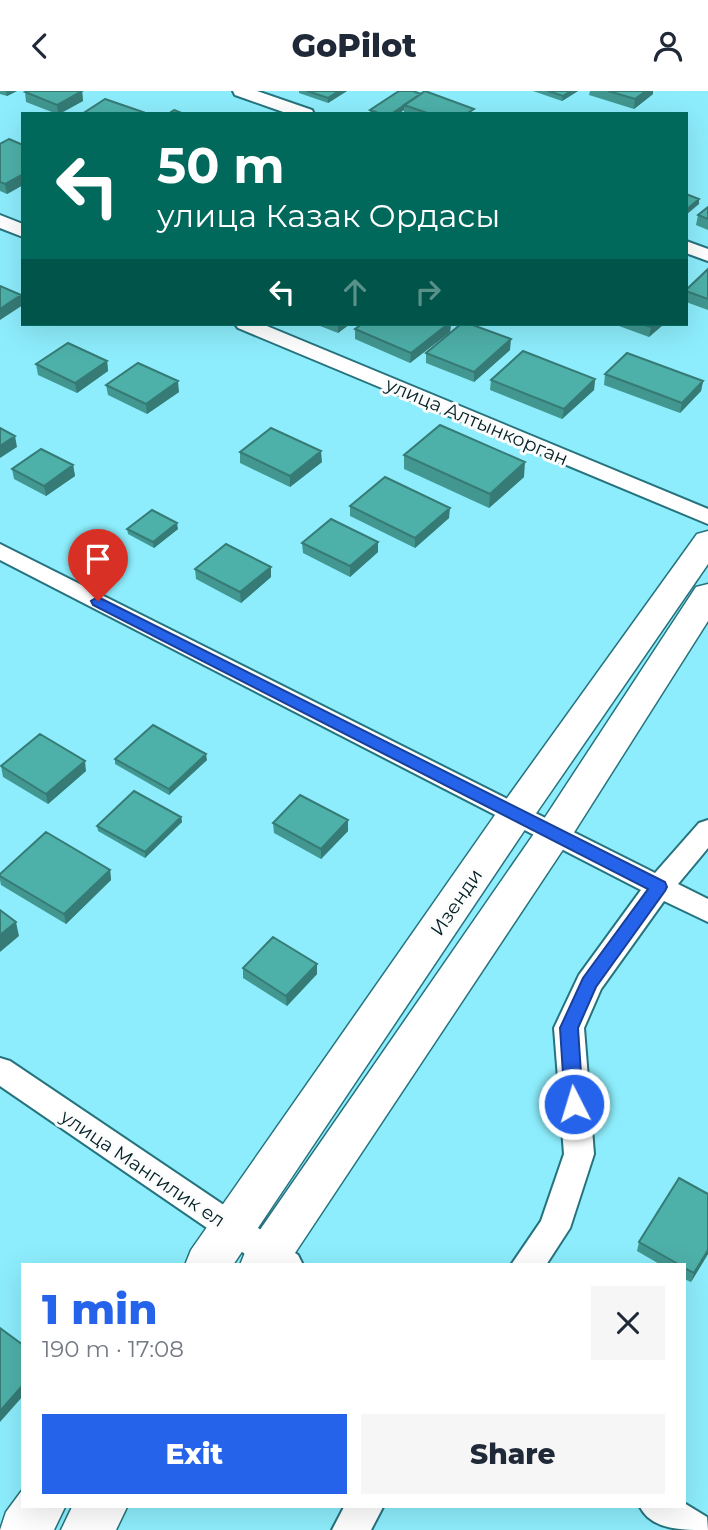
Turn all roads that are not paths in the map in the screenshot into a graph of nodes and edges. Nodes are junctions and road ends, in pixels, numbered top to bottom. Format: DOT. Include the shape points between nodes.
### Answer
graph roads {
  1 [pos="241,91"];
  2 [pos="300,112"];
  3 [pos="0,221"];
  4 [pos="21,230"];
  5 [pos="688,248"];
  6 [pos="708,255"];
  7 [pos="250,326"];
  8 [pos="708,517"];
  9 [pos="708,541"];
  10 [pos="0,551"];
  11 [pos="708,595"];
  12 [pos="515,815"];
  13 [pos="708,830"];
  14 [pos="553,835"];
  15 [pos="659,887"];
  16 [pos="708,911"];
  17 [pos="0,1070"];
  18 [pos="232,1229"];
  19 [pos="273,1262"];
  20 [pos="208,1263"];
  21 [pos="528,1263"];
  22 [pos="39,1508"];
  23 [pos="101,1508"];
  24 [pos="364,1508"];
  25 [pos="660,1508"];
  26 [pos="24,1530"];
  27 [pos="86,1530"];
  28 [pos="351,1530"];
  29 [pos="694,1530"];
  1 -- 2 [label="street"];
  3 -- 4 [label="street"];
  5 -- 6 [label="street"];
  7 -- 8 [label="street, улица Алтынкорган"];
  9 -- 12 [label="street, Изенди"];
  10 -- 12 [label="street"];
  11 -- 14 [label="street"];
  12 -- 14 [label="street"];
  12 -- 18 [label="street, Изенди"];
  13 -- 15 [label="street"];
  14 -- 15 [label="street"];
  14 -- 19 [label="street"];
  15 -- 16 [label="street"];
  15 -- 21 [label="street" via="589,983 569,1028 579,1154 554,1228"];
  17 -- 18 [label="street, улица Мангилик ел"];
  18 -- 19 [label="street, улица Мангилик ел"];
  18 -- 20 [label="street, Изенди"];
  22 -- 26 [label="street"];
  23 -- 27 [label="street"];
  24 -- 28 [label="street"];
  25 -- 29 [label="street"];
}
